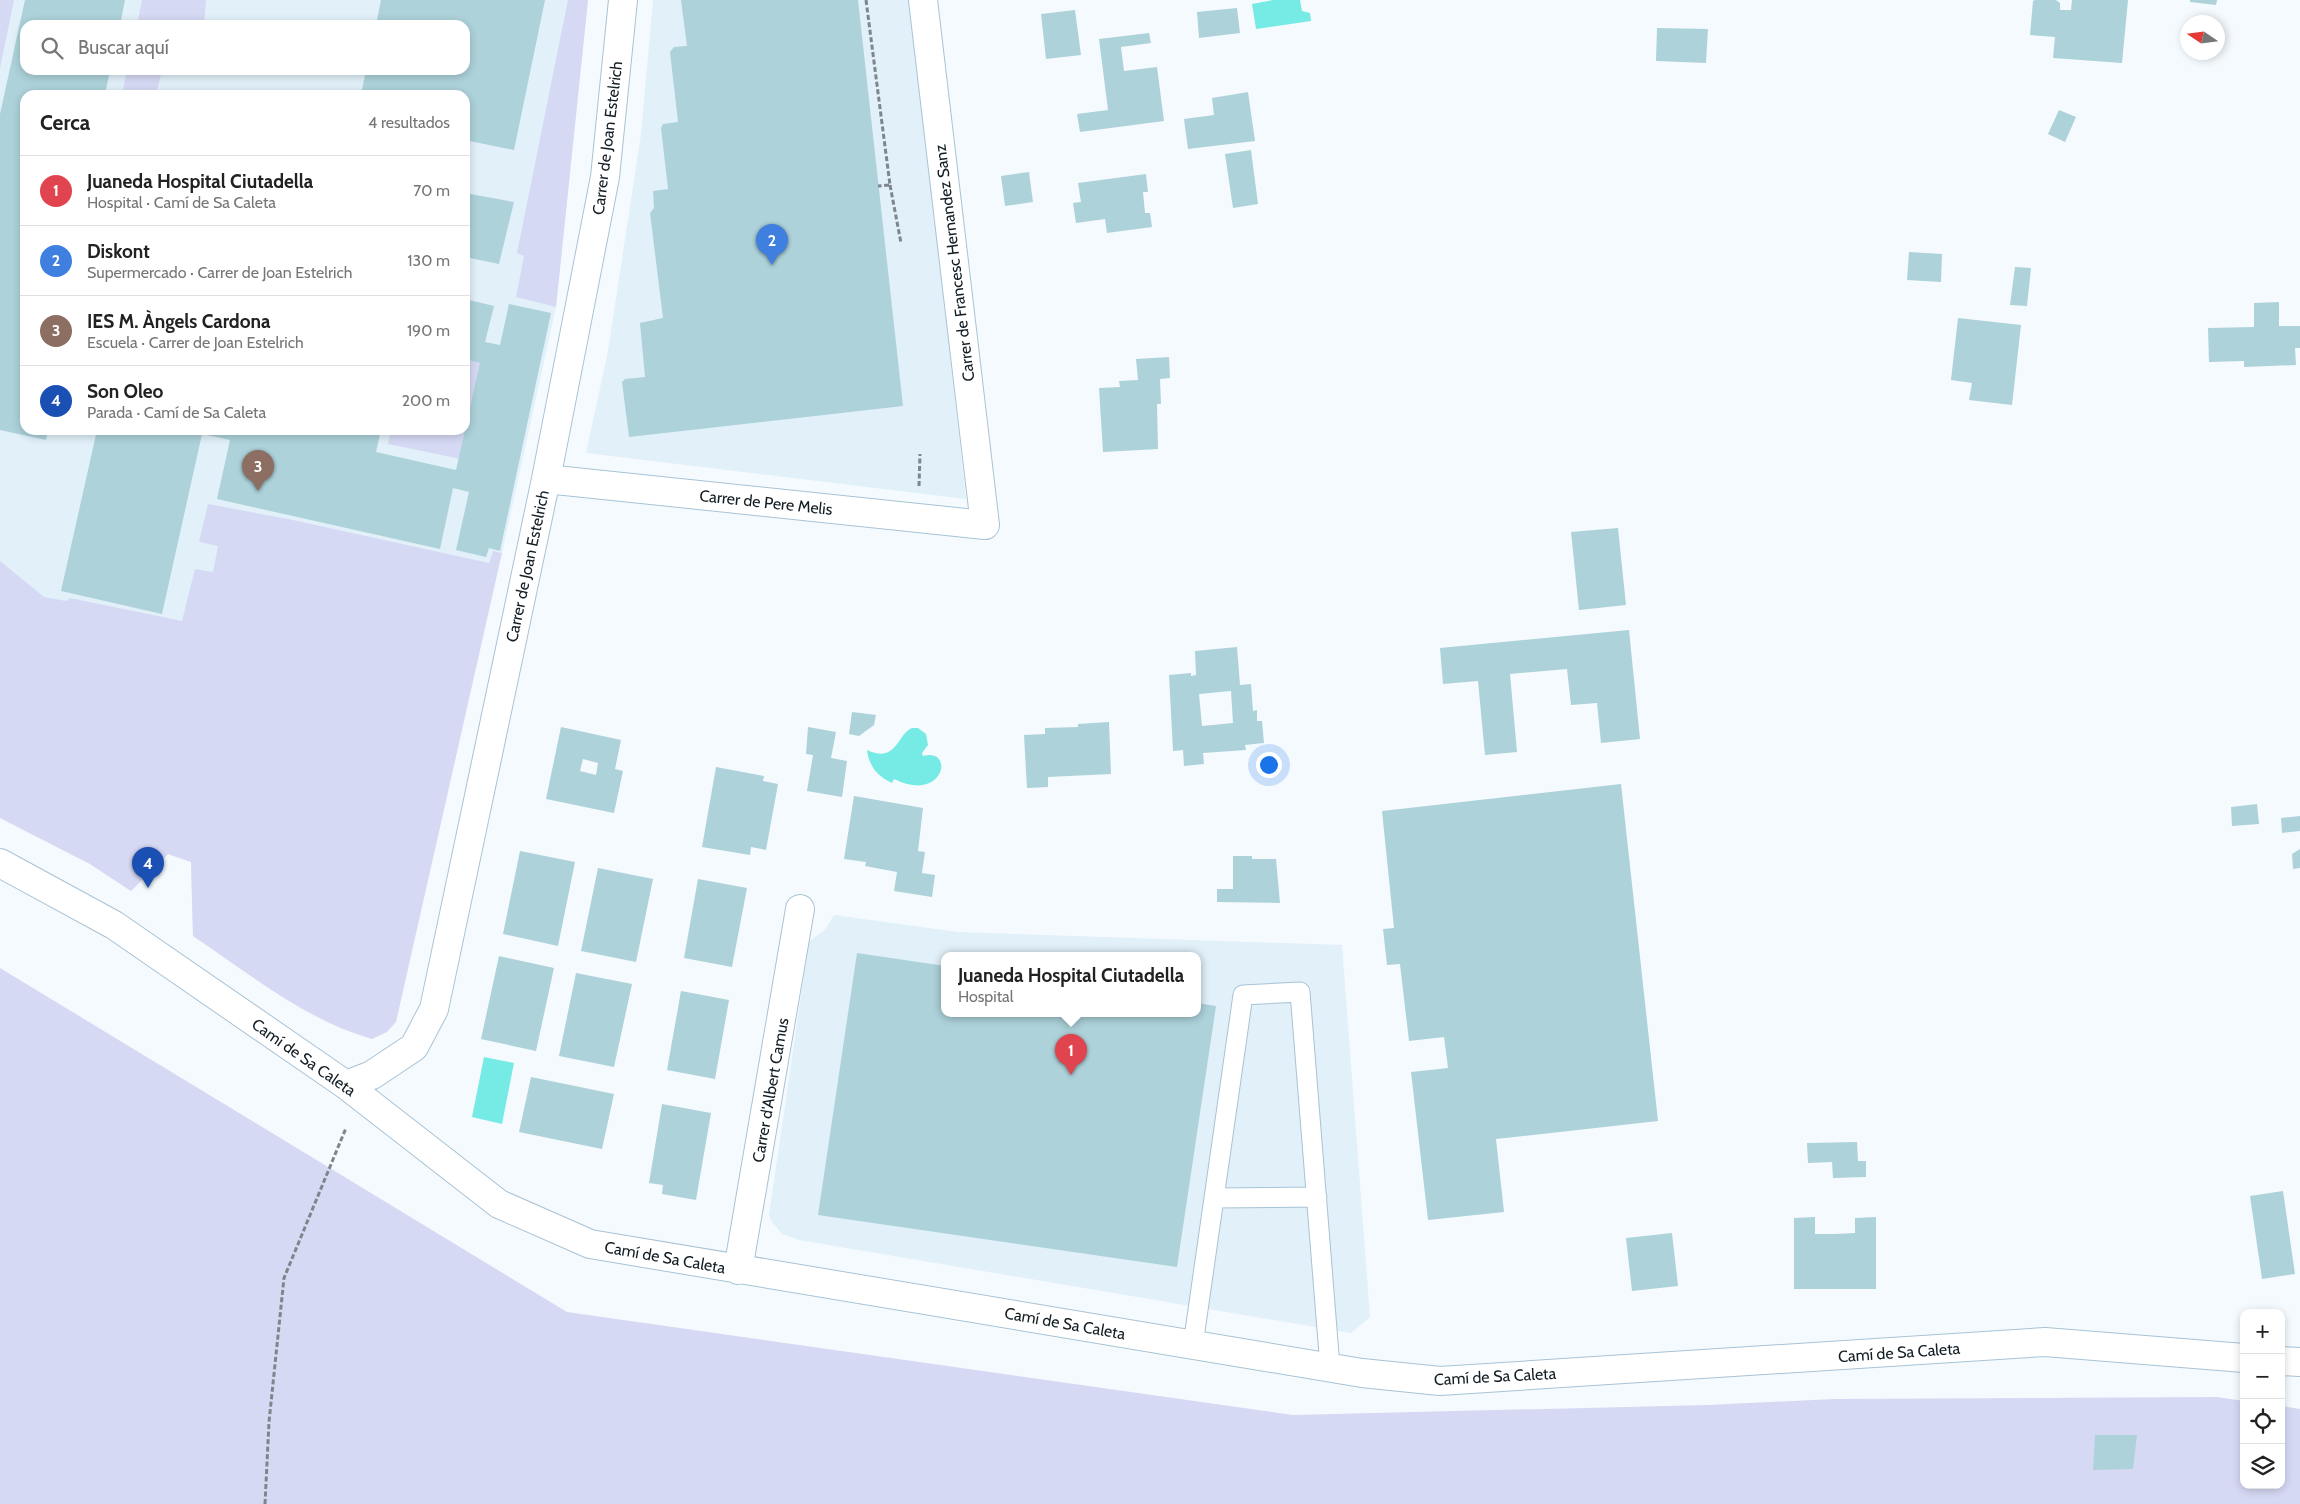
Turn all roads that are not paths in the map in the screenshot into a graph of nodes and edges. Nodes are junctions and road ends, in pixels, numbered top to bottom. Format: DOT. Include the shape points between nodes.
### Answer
graph roads {
  1 [pos="623,0"];
  2 [pos="923,0"];
  3 [pos="546,478"];
  4 [pos="986,526"];
  5 [pos="0,864"];
  6 [pos="800,909"];
  7 [pos="346,1085"];
  8 [pos="1317,1197"];
  9 [pos="1214,1198"];
  10 [pos="738,1270"];
  11 [pos="1193,1345"];
  12 [pos="2240,1358"];
  13 [pos="2285,1361"];
  14 [pos="2300,1362"];
  15 [pos="1330,1367"];
  1 -- 3 [label="street, Carrer de Joan Estelrich" via="605,177"];
  2 -- 4 [label="street, Carrer de Francesc Hernandez Sanz"];
  3 -- 4 [label="street, Carrer de Pere Melis"];
  3 -- 7 [label="street, Carrer de Joan Estelrich" via="434,1009 414,1047 372,1075"];
  5 -- 7 [label="street, Camí de Sa Caleta" via="114,925"];
  6 -- 10 [label="street, Carrer d'Albert Camus"];
  7 -- 10 [label="street, Camí de Sa Caleta" via="499,1204 590,1244"];
  8 -- 9 [label="lane"];
  8 -- 9 [label="lane" via="1300,992 1243,995"];
  8 -- 15 [label="lane"];
  9 -- 11 [label="lane"];
  10 -- 11 [label="street, Camí de Sa Caleta"];
  11 -- 15 [label="street, Camí de Sa Caleta"];
  12 -- 15 [label="street, Camí de Sa Caleta" via="2045,1342 1440,1381"];
  13 -- 14 [label="street"];
}
